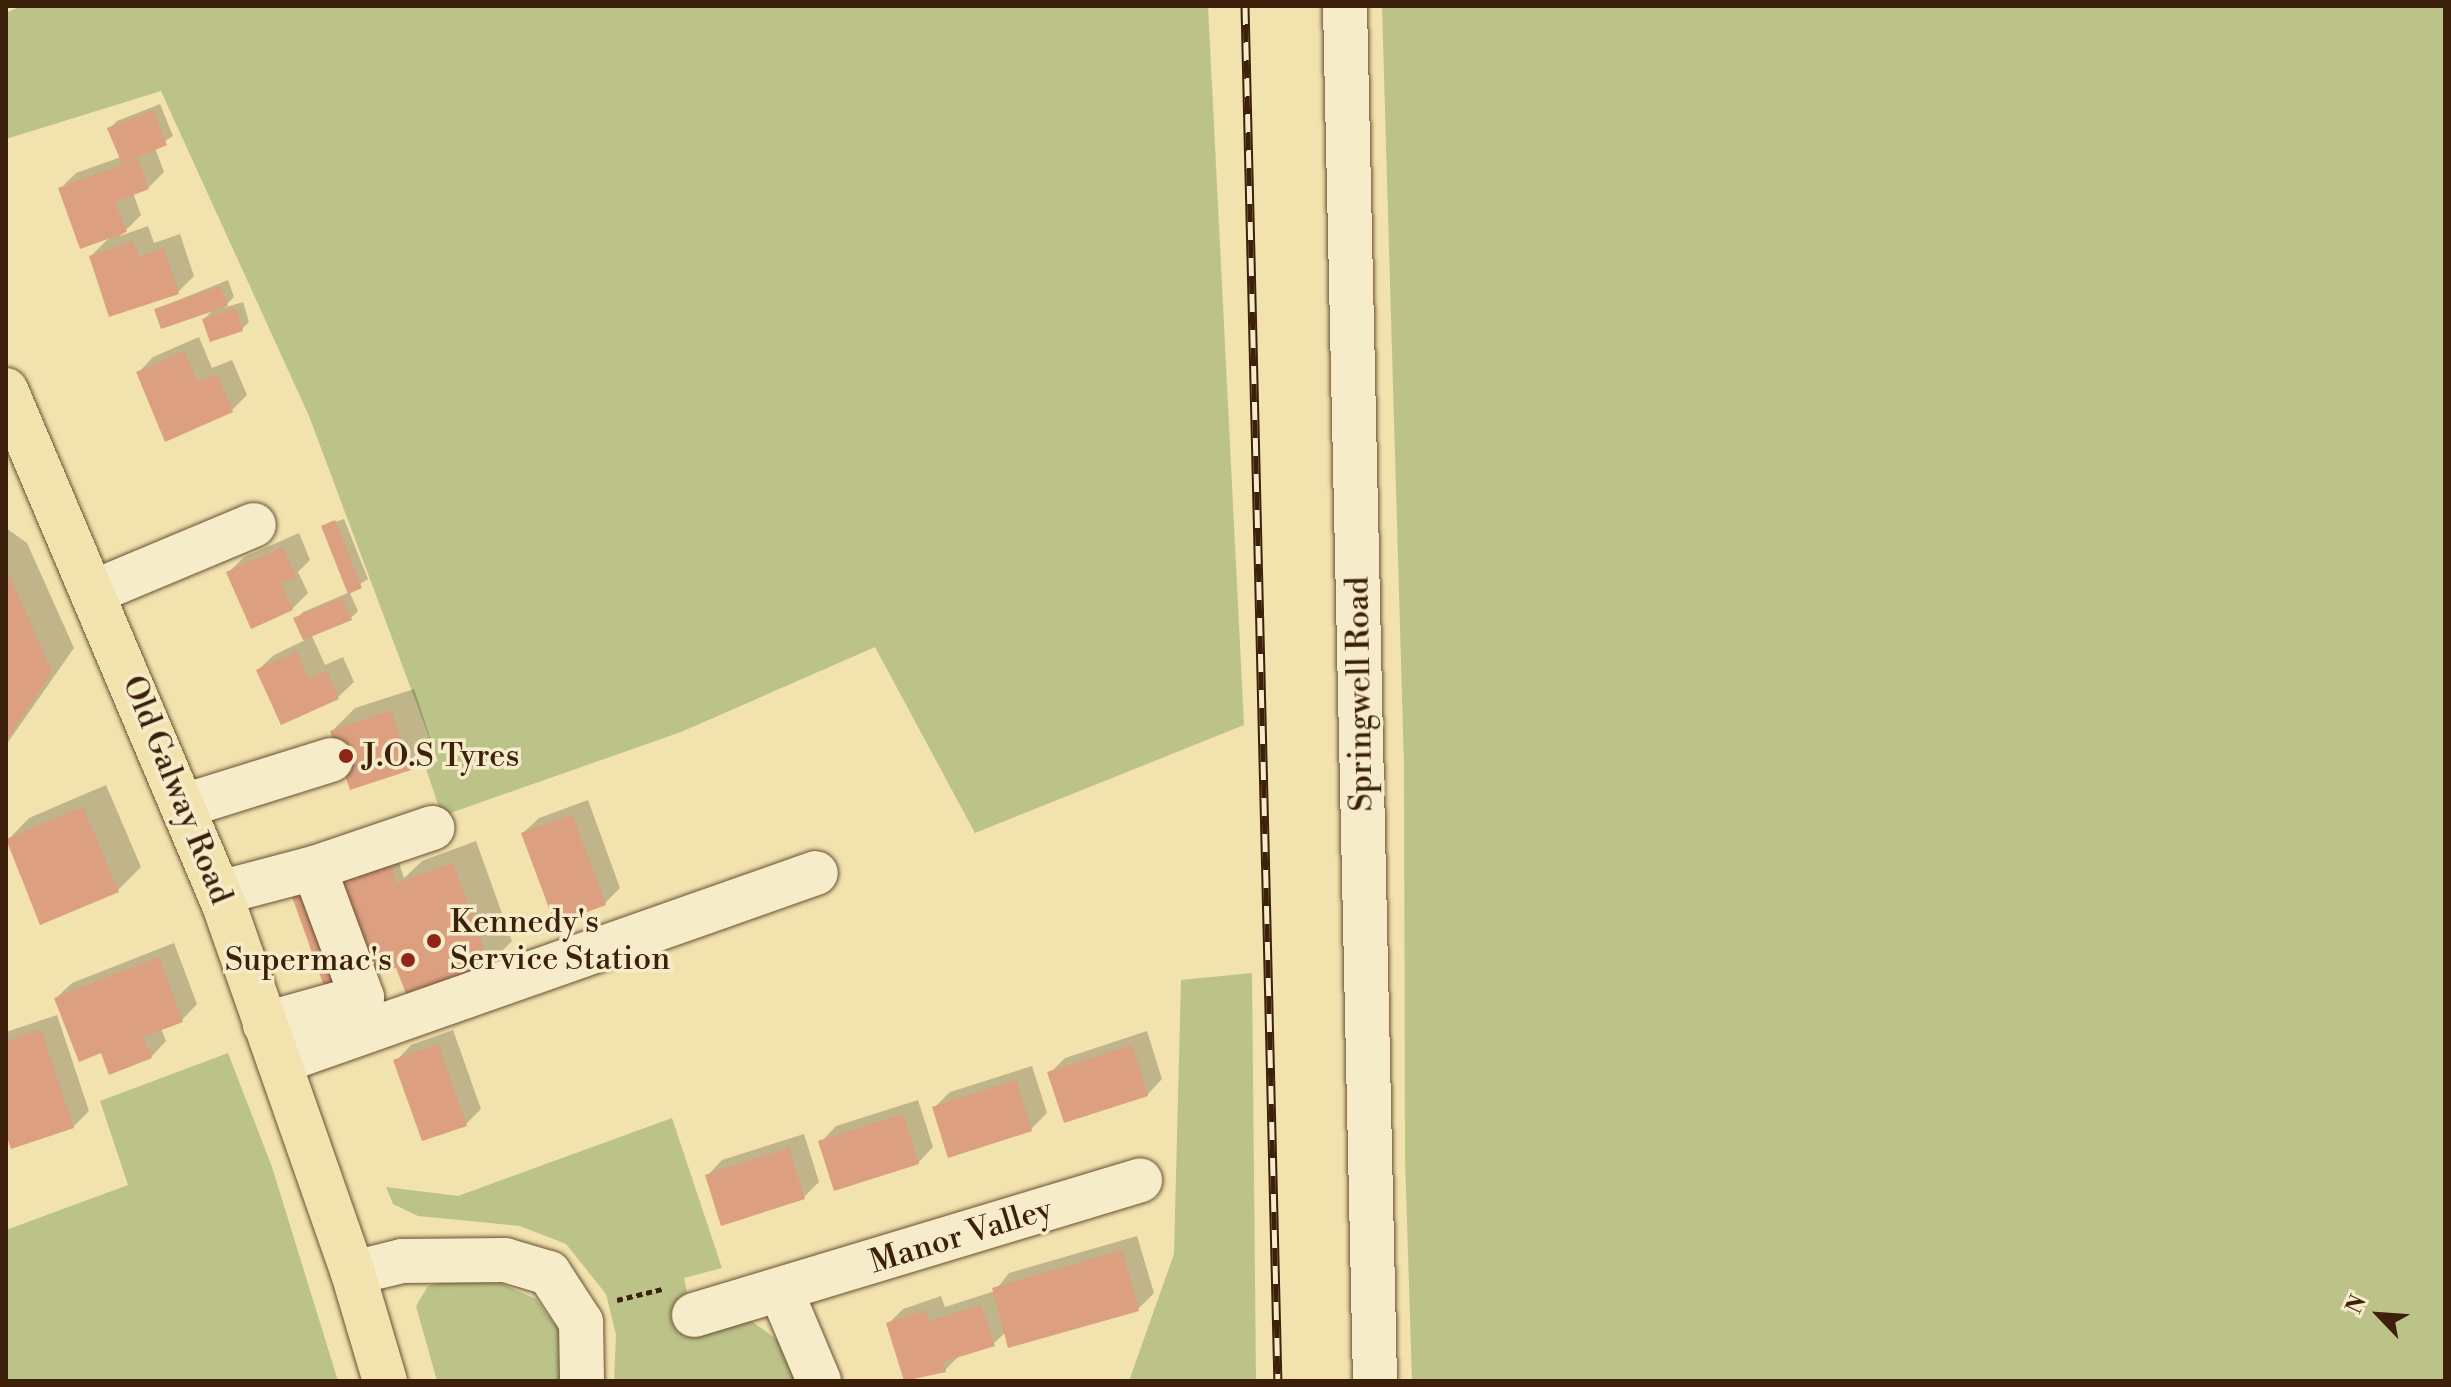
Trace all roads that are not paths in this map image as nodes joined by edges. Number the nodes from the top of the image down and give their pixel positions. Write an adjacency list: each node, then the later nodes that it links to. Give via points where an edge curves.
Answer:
1 (1345, 6): 19 (street, Springwell Road)
2 (6, 390): 4 (main road, Old Galway Road)
3 (254, 525): 4 (street)
4 (96, 591): 6 (main road, Old Galway Road)
5 (331, 760): 6 (street)
6 (184, 806): 10 (main road, Old Galway Road)
7 (432, 828): 8 (street)
8 (314, 868): 10 (street); 11 (street, via 362,997)
9 (816, 873): 11 (street)
10 (219, 893): 11 (main road, Old Galway Road)
11 (272, 1043): 13 (main road, Old Galway Road)
12 (1140, 1180): 14 (street, Manor Valley)
13 (353, 1273): 16 (main road, Old Galway Road); 17 (street, via 402,1261 505,1260 549,1273 581,1322)
14 (781, 1291): 15 (street, Manor Valley); 18 (street)
15 (684, 1301)
16 (385, 1381)
17 (582, 1381)
18 (819, 1381)
19 (1375, 1381)

